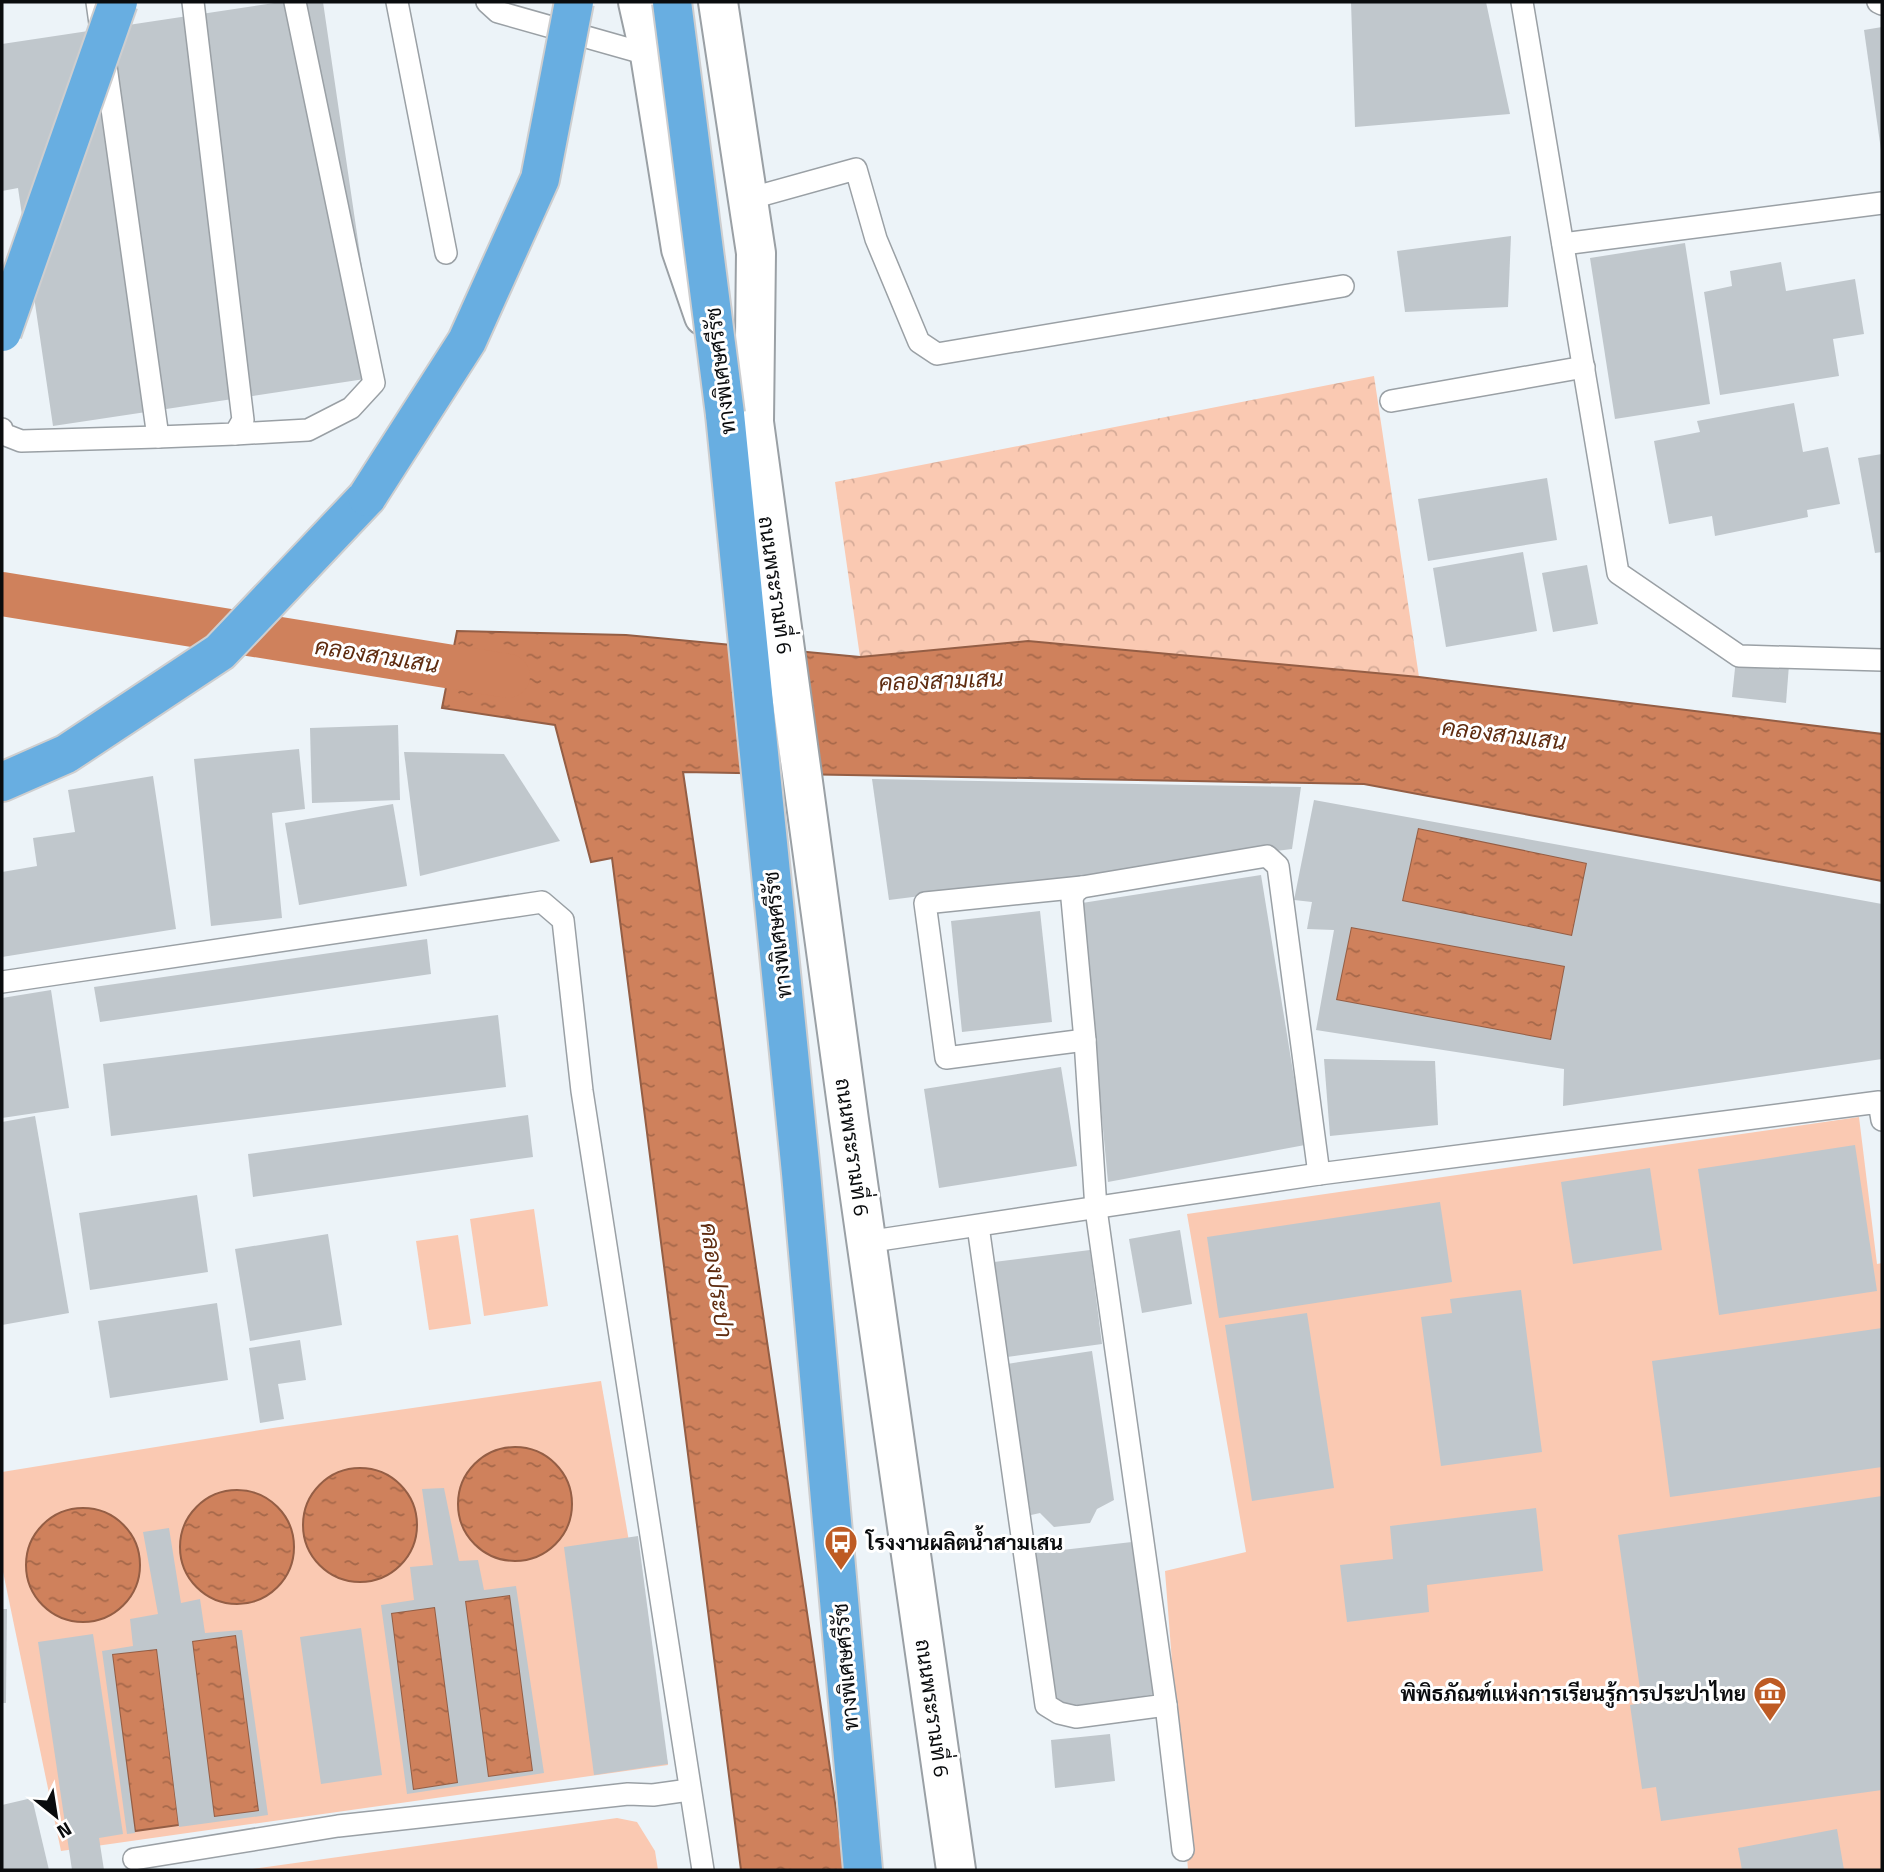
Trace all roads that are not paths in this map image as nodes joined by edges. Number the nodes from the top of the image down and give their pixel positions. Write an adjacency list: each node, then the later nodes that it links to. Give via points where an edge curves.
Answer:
1 (97, 2): 24 (lane)
2 (118, 2): 18 (highway, bridge)
3 (193, 2): 23 (lane, via 243,421)
4 (295, 2): 23 (lane, via 374,383 351,408 308,430)
5 (397, 2): 16 (lane)
6 (487, 2): 12 (lane, via 498,12)
7 (573, 2): 26 (highway, bridge, via 540,178 467,341 367,497 220,652 66,754)
8 (639, 2): 12 (main road, ถนนพระรามที่ 6)
9 (672, 2): 40 (highway, ทางพิเศษศรีรัช, bridge, via 725,414 801,1173)
10 (718, 2): 13 (main road, ถนนพระรามที่ 6)
11 (1522, 2): 15 (lane)
12 (650, 55): 21 (main road, ถนนพระรามที่ 6, via 681,249 711,338)
13 (748, 199): 17 (lane, via 856,169 876,239 919,342 937,354); 21 (main road, ถนนพระรามที่ 6, via 756,253)
14 (1882, 203): 15 (lane)
15 (1563, 244): 19 (lane)
16 (446, 253)
17 (1343, 286)
18 (2, 332)
19 (1584, 367): 20 (lane); 25 (lane, via 1618,573 1739,656)
20 (1391, 401)
21 (754, 422): 34 (main road, ถนนพระรามที่ 6)
22 (2, 432): 24 (lane, via 21,441)
23 (235, 434): 24 (lane)
24 (158, 437)
25 (1882, 660)
26 (2, 782)
27 (1082, 887): 29 (lane, via 1072,899); 29 (lane, via 925,903 946,1058); 31 (lane, via 1268,856 1278,866)
28 (2, 982): 36 (lane, via 542,902 563,920 582,1091)
29 (1085, 1040): 32 (lane)
30 (1882, 1120): 31 (lane, via 1880,1102)
31 (1319, 1174): 32 (lane)
32 (1096, 1209): 33 (lane); 35 (lane)
33 (978, 1226): 34 (lane); 35 (lane, via 1046,1705 1076,1717)
34 (866, 1242): 41 (main road, ถนนพระรามที่ 6)
35 (1166, 1705): 37 (lane)
36 (689, 1790): 38 (lane, via 338,1826); 39 (lane)
37 (1183, 1850)
38 (134, 1859)
39 (703, 1870)
40 (863, 1870)
41 (956, 1870)

